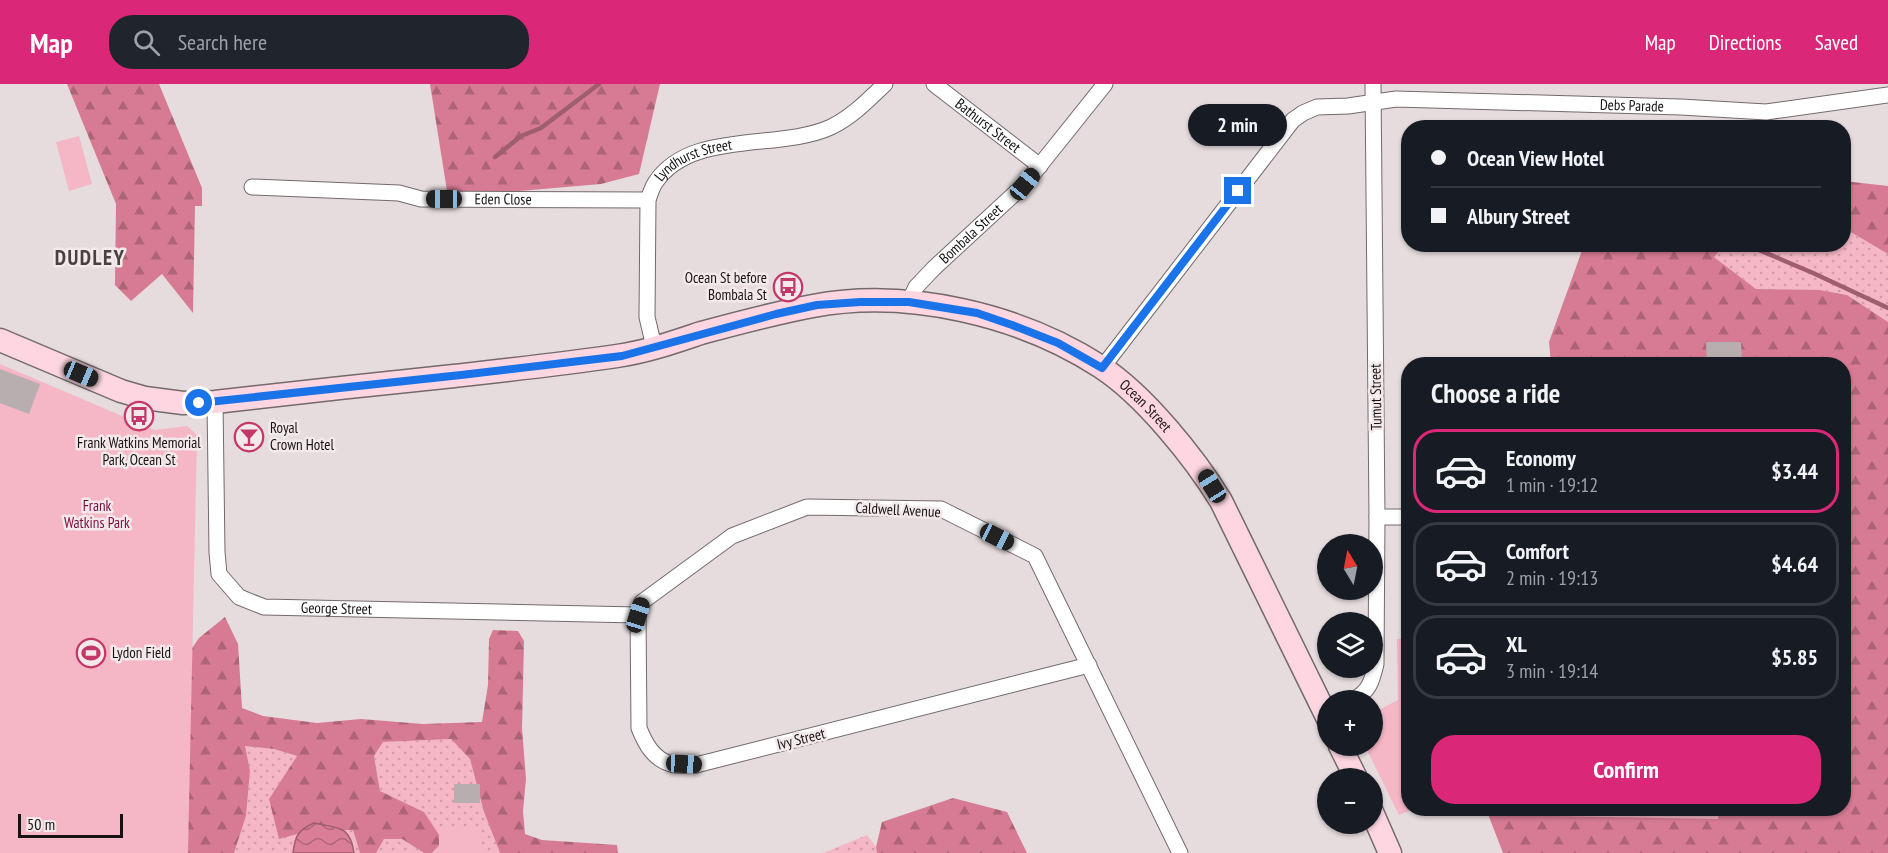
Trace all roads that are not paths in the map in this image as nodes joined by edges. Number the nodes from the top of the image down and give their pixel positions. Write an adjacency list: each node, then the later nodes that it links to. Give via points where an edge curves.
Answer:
1 (885, 84): 9 (street, Lyndhurst Street, via 850,116 831,127 810,134 704,150 682,158 655,183)
2 (934, 84): 7 (street, Bathurst Street)
3 (1105, 84): 7 (street, Bombala Street)
4 (1373, 84): 6 (street, Tumut Street)
5 (1888, 95): 6 (street, Debs Parade, via 1766,112)
6 (1373, 101): 13 (street, Debs Parade, via 1317,107 1293,120); 15 (street, Tumut Street)
7 (1040, 166): 10 (street, Bombala Street, via 934,268 916,287)
8 (252, 187): 9 (street, Eden Close, via 399,192 421,199)
9 (648, 200): 12 (street, Lyndhurst Street, via 647,317)
10 (909, 302): 12 (street, Ocean Street, via 817,305); 13 (street, Ocean Street, via 977,313 1058,343)
11 (0, 340): 14 (street, Ocean Street, via 145,398)
12 (654, 347): 14 (street, Ocean Street, via 588,361)
13 (1102, 368): 20 (street, Ocean Street, via 1147,408 1203,472)
14 (215, 402): 17 (street, George Street, via 219,574 239,597 264,607)
15 (1377, 517): 16 (street); 19 (street, Tumut Street, via 1376,664)
16 (1401, 517)
17 (638, 615): 18 (street, Caldwell Avenue, via 642,602 732,536 807,507 941,509 1035,556); 18 (street, Ivy Street, via 639,728 645,744 671,764 696,765)
18 (1089, 665): 22 (street, Caldwell Avenue)
19 (1365, 690)
20 (1317, 696)
21 (1382, 834): 23 (street)
22 (1180, 853)
23 (1390, 853)

